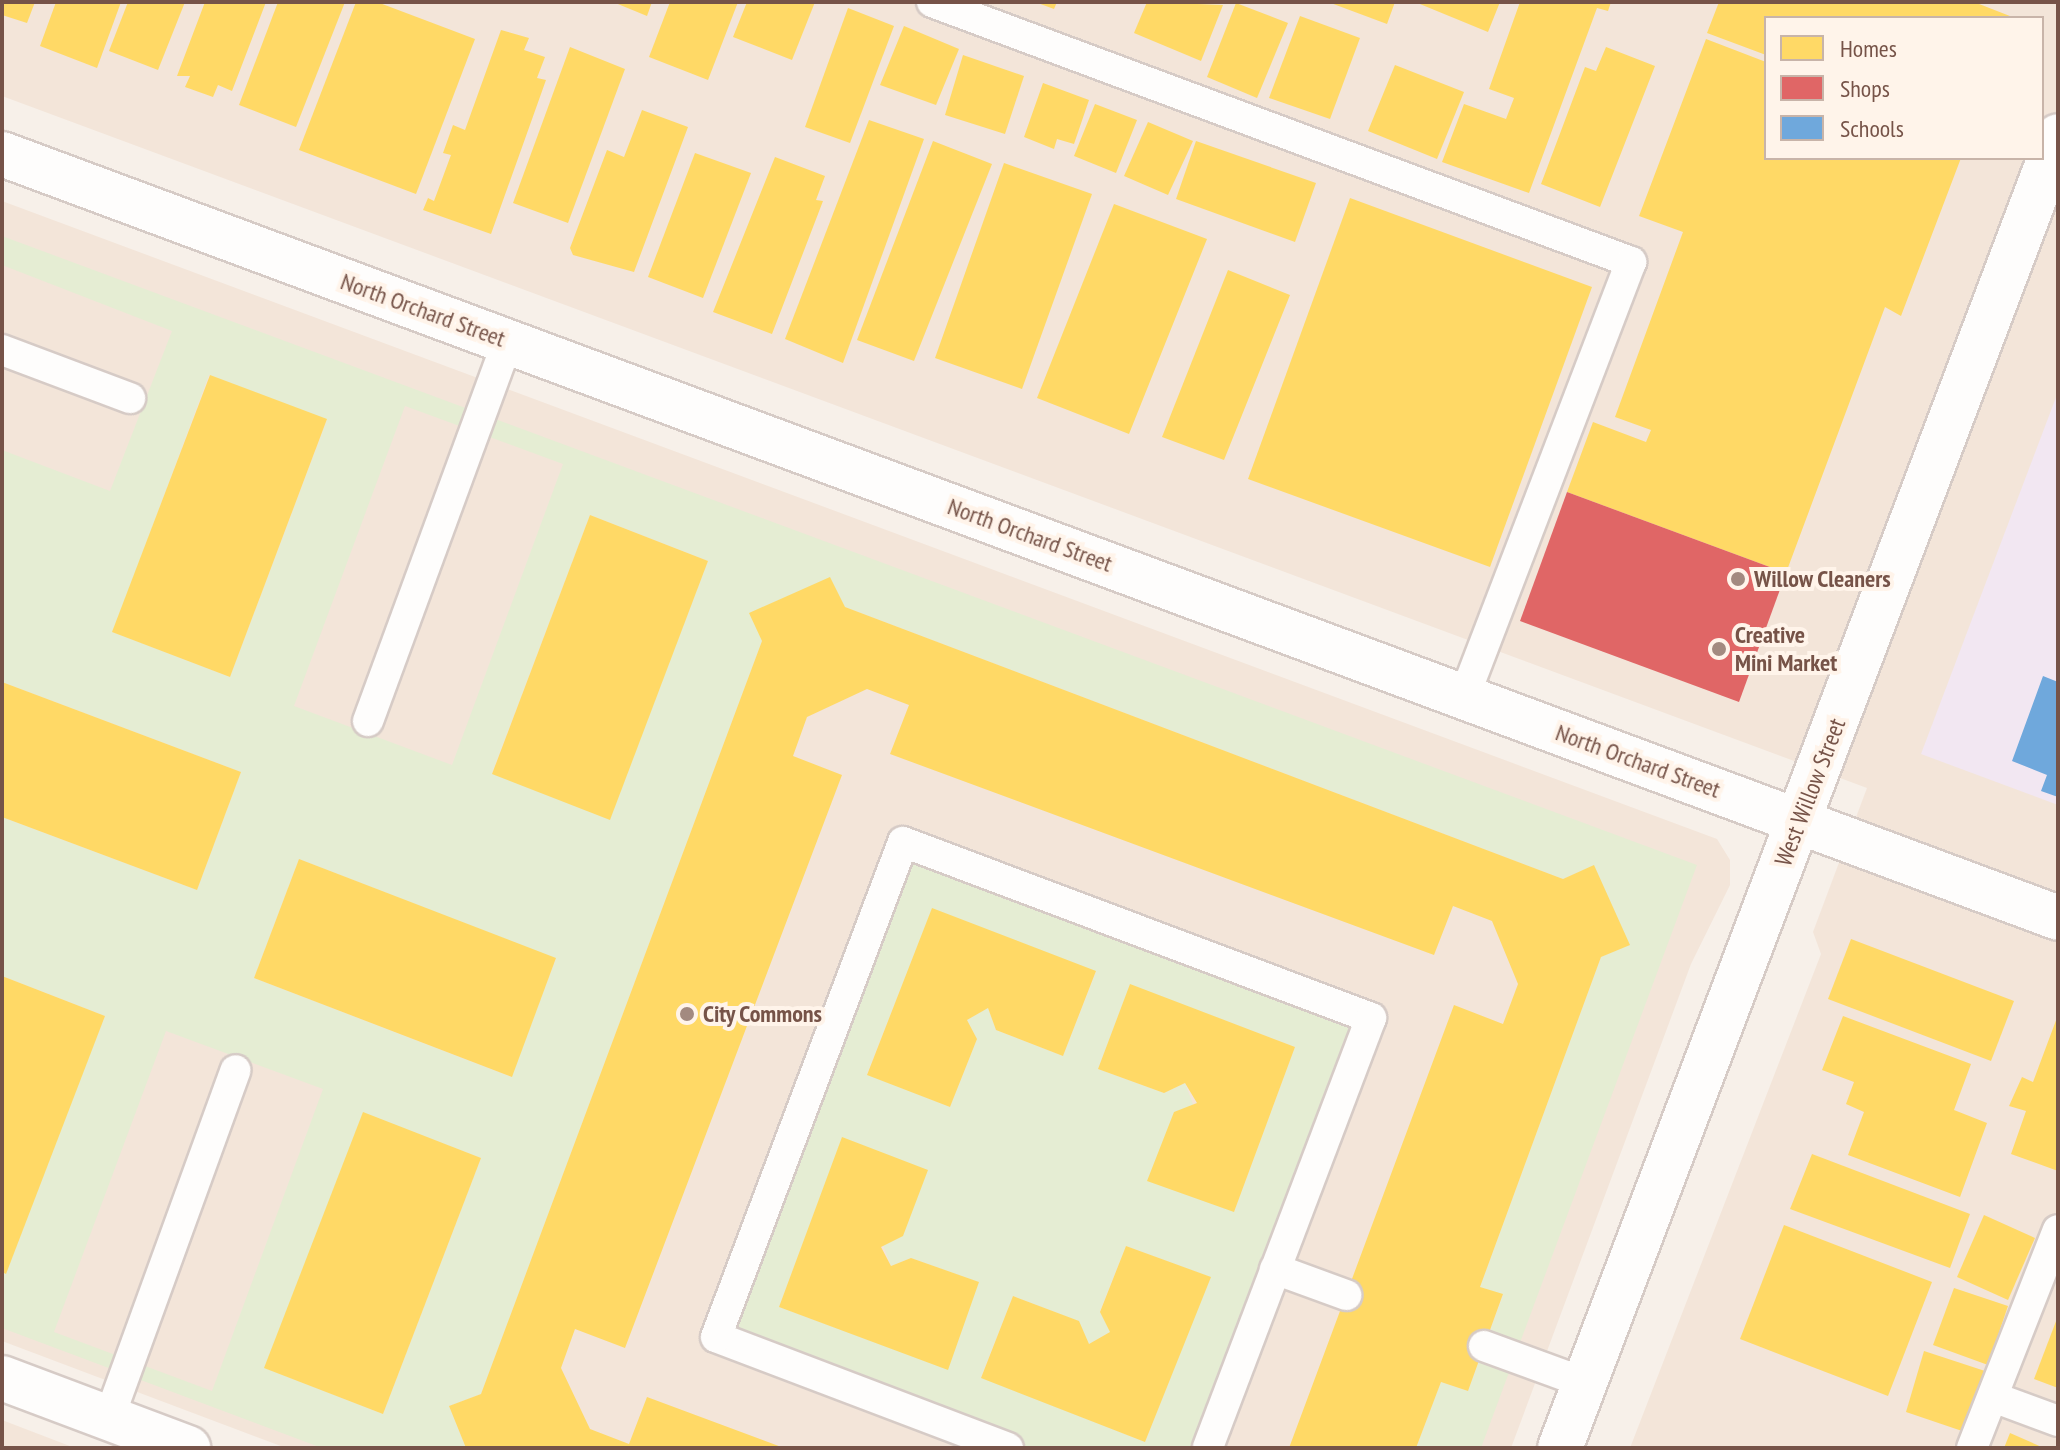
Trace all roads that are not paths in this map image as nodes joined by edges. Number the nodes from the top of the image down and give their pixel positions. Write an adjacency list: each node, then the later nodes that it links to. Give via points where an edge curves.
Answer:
1 (932, 2): 7 (lane, via 1631,262)
2 (2058, 136): 9 (street, West Willow Street)
3 (2, 154): 4 (street, North Orchard Street)
4 (508, 341): 7 (street, North Orchard Street); 8 (lane)
5 (2, 350): 6 (lane)
6 (130, 398)
7 (1464, 697): 9 (street, North Orchard Street)
8 (368, 721)
9 (1798, 821): 10 (street, North Orchard Street); 17 (street, West Willow Street)
10 (2058, 918)
11 (236, 1070): 19 (lane)
12 (2058, 1230): 18 (lane)
13 (1275, 1269): 14 (lane); 22 (lane, via 1371,1018 903,842 716,1337); 23 (lane)
14 (1346, 1295)
15 (1484, 1346): 17 (lane)
16 (2, 1378): 19 (street)
17 (1585, 1383): 24 (street, West Willow Street)
18 (1993, 1397): 20 (lane); 25 (lane)
19 (109, 1418): 21 (street)
20 (2058, 1421)
21 (188, 1448)
22 (1008, 1448)
23 (1208, 1448)
24 (1560, 1448)
25 (1972, 1448)

